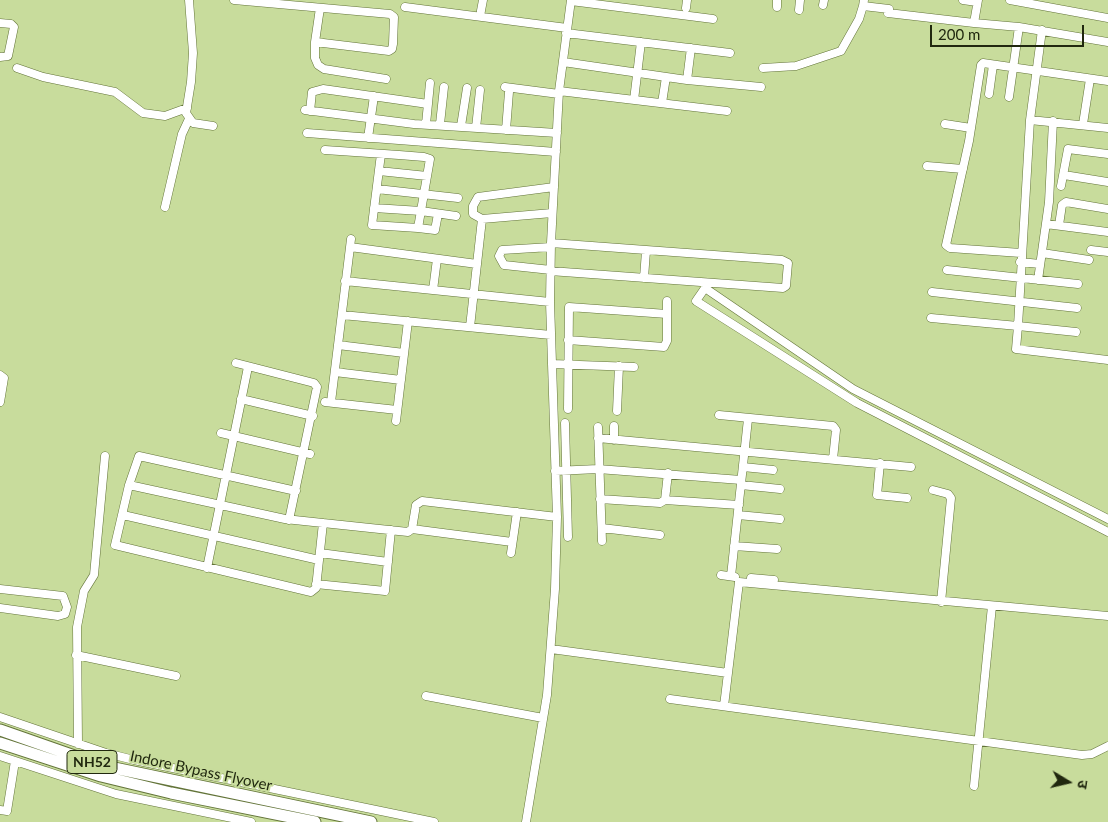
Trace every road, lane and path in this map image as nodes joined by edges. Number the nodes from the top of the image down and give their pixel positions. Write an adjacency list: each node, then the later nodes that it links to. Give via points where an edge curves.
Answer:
1 (189, 0): 53 (street, via 193,53)
2 (234, 0): 12 (street)
3 (482, 0): 15 (street)
4 (571, 0): 17 (street); 22 (street)
5 (800, 0): 13 (street)
6 (890, 0): 14 (street)
7 (963, 0): 9 (street)
8 (1010, 0): 16 (street)
9 (978, 1): 19 (street)
10 (864, 3): 14 (street); 32 (street, via 841,51 796,66)
11 (405, 7): 15 (street)
12 (320, 8): 23 (street); 23 (street, via 393,15 393,44 389,50)
13 (799, 10)
14 (889, 10): 19 (street, via 888,13)
15 (480, 16): 22 (street)
16 (1108, 18)
17 (713, 20)
18 (0, 22): 28 (street, via 14,27 8,56)
19 (974, 23): 20 (street)
20 (1019, 27): 21 (street); 33 (street)
21 (1042, 30): 25 (street); 34 (street)
22 (567, 31): 24 (street); 29 (street)
23 (316, 42): 37 (street, via 315,58 324,69)
24 (641, 42): 26 (street); 35 (street)
25 (1108, 42)
26 (691, 48): 27 (street); 39 (street)
27 (730, 53)
28 (0, 57)
29 (563, 62): 35 (street); 46 (street)
30 (993, 65): 33 (street); 47 (street); 66 (street, via 983,63 981,66)
31 (16, 68): 53 (street, via 115,92 143,113 165,116)
32 (763, 68)
33 (1014, 68): 34 (street); 49 (street)
34 (1036, 71): 38 (street); 57 (street)
35 (637, 73): 36 (street); 50 (street)
36 (666, 77): 39 (street); 51 (street)
37 (386, 79)
38 (1090, 79): 40 (street); 62 (street)
39 (687, 80): 43 (street)
40 (1108, 81)
41 (430, 83): 52 (street)
42 (444, 87): 60 (street)
43 (761, 87)
44 (467, 88): 64 (street)
45 (480, 90): 65 (street)
46 (559, 93): 50 (street); 68 (street, via 507,90); 70 (street)
47 (989, 94)
48 (374, 96): 52 (street); 55 (street); 55 (street, via 323,89 314,90 310,96 308,110)
49 (1009, 98)
50 (634, 100): 51 (street)
51 (662, 103): 54 (street)
52 (428, 104): 59 (street)
53 (187, 108): 56 (street)
54 (727, 111)
55 (370, 118): 59 (street); 71 (street)
56 (189, 119): 63 (street); 89 (street, via 182,134)
57 (1030, 120): 58 (street); 105 (street)
58 (1053, 121): 62 (street); 97 (street)
59 (426, 124): 60 (street)
60 (440, 124): 64 (street)
61 (945, 124): 66 (street)
62 (1083, 124): 67 (street)
63 (213, 126)
64 (461, 126): 65 (street)
65 (476, 128): 68 (street)
66 (971, 128): 79 (street)
67 (1108, 128)
68 (506, 130): 70 (street)
69 (307, 133): 71 (street)
70 (557, 133): 74 (street)
71 (368, 138): 72 (street)
72 (431, 143): 74 (street); 77 (street)
73 (324, 150): 75 (street)
74 (556, 152): 85 (street)
75 (381, 154): 77 (street); 80 (street)
76 (1108, 154): 82 (street, via 1068,149)
77 (430, 159): 81 (street)
78 (928, 166): 79 (street)
79 (963, 169): 105 (street, via 947,247)
80 (379, 171): 81 (street); 86 (street)
81 (427, 176): 87 (street)
82 (1064, 176): 83 (street); 84 (street)
83 (1108, 182)
84 (1061, 186)
85 (554, 187): 93 (street); 96 (street, via 478,197 474,201 473,214)
86 (376, 189): 87 (street); 90 (street)
87 (424, 194): 88 (street); 92 (street)
88 (458, 198)
89 (165, 207)
90 (374, 208): 92 (street); 99 (street, via 372,225)
91 (1108, 208): 98 (street, via 1066,202 1062,205)
92 (421, 211): 94 (street); 99 (street)
93 (552, 213): 96 (street); 101 (street)
94 (438, 214): 95 (street); 99 (street, via 434,230)
95 (456, 216)
96 (482, 219): 110 (street)
97 (1046, 224): 98 (street); 106 (street)
98 (1059, 226): 100 (street)
99 (418, 228)
100 (1108, 232)
101 (551, 245): 103 (street); 113 (street); 113 (street, via 502,250 499,256 504,265)
102 (1091, 250): 104 (street)
103 (646, 251): 115 (street); 115 (street, via 788,262 786,286 783,288)
104 (1108, 252)
105 (1021, 253): 109 (street)
106 (1042, 253): 108 (street); 111 (street)
107 (438, 259): 110 (street); 117 (street, via 350,243); 119 (street)
108 (1089, 260)
109 (1020, 262): 111 (street); 114 (street)
110 (477, 264): 121 (street)
111 (1040, 264): 116 (street)
112 (947, 270): 114 (street)
113 (551, 271): 115 (street); 123 (street)
114 (1019, 277): 116 (street); 124 (street)
115 (644, 278)
116 (1038, 280): 118 (street)
117 (345, 281): 119 (street); 126 (street)
118 (1078, 284)
119 (433, 290): 121 (street)
120 (932, 292): 124 (street)
121 (475, 294): 123 (street); 131 (street)
122 (667, 301): 127 (street)
123 (550, 302): 133 (street)
124 (1019, 302): 125 (street); 130 (street)
125 (1077, 308)
126 (342, 314): 129 (street); 135 (street)
127 (666, 314): 134 (street, via 569,307); 134 (street, via 667,341 664,348)
128 (930, 318): 130 (street)
129 (408, 321): 131 (street); 136 (street)
130 (1018, 326): 132 (street); 137 (street, via 1018,350)
131 (470, 327): 133 (street)
132 (1076, 332)
133 (551, 335): 140 (street)
134 (568, 340): 139 (street)
135 (338, 345): 136 (street); 144 (street)
136 (404, 353): 146 (street)
137 (1108, 360)
138 (236, 363): 142 (street)
139 (568, 363): 140 (street); 141 (street); 149 (street)
140 (552, 364): 173 (street)
141 (620, 366): 143 (street); 151 (street)
142 (248, 367): 147 (street); 153 (street, via 314,383 318,390)
143 (634, 367)
144 (335, 372): 146 (street); 150 (street, via 328,402)
145 (0, 375): 148 (street, via 4,378)
146 (401, 380): 150 (street)
147 (242, 399): 153 (street); 160 (street)
148 (0, 402)
149 (568, 409)
150 (397, 410): 155 (street)
151 (617, 411)
152 (719, 415): 154 (street)
153 (312, 416): 164 (street)
154 (748, 419): 163 (street); 166 (street, via 833,426 836,430)
155 (396, 421)
156 (565, 423): 171 (street)
157 (614, 426): 162 (street)
158 (598, 428): 161 (street)
159 (221, 433): 160 (street)
160 (234, 436): 164 (street); 175 (street)
161 (598, 438): 162 (street); 170 (street)
162 (614, 440): 163 (street)
163 (745, 450): 166 (street); 168 (street)
164 (307, 453): 180 (street)
165 (105, 456): 219 (street, via 95,570 83,596)
166 (833, 458): 167 (street)
167 (880, 463): 169 (street); 181 (street, via 877,495)
168 (743, 467): 172 (street); 176 (street)
169 (911, 467)
170 (598, 468): 171 (street); 174 (street); 182 (street)
171 (567, 470): 173 (street); 200 (street)
172 (773, 470)
173 (555, 471): 189 (street)
174 (668, 473): 176 (street); 183 (street)
175 (227, 476): 177 (street, via 142,456 138,458); 180 (street); 184 (street)
176 (741, 482): 178 (street); 185 (street)
177 (129, 485): 184 (street); 187 (street)
178 (780, 489)
179 (933, 490): 214 (street, via 951,498)
180 (296, 491): 192 (street)
181 (907, 498)
182 (600, 499): 183 (street, via 660,503); 194 (street)
183 (666, 500): 185 (street)
184 (221, 505): 192 (street); 199 (street)
185 (738, 505): 188 (street)
186 (517, 512): 189 (street); 195 (street, via 422,501 415,510); 202 (street)
187 (123, 515): 199 (street); 208 (street, via 115,545)
188 (738, 515): 190 (street); 203 (street)
189 (557, 517): 218 (street)
190 (780, 519)
191 (1108, 519): 197 (street, via 853,389 705,288 696,301 857,403)
192 (290, 520): 193 (street)
193 (323, 523): 196 (street); 206 (street)
194 (602, 528): 198 (street); 201 (street)
195 (412, 529): 196 (street, via 408,532); 202 (street)
196 (392, 530): 207 (street)
197 (1108, 532)
198 (660, 535)
199 (214, 536): 206 (street); 208 (street)
200 (568, 537)
201 (602, 541)
202 (512, 542): 205 (street)
203 (734, 546): 204 (street); 210 (street)
204 (777, 549)
205 (511, 553)
206 (319, 557): 207 (street); 212 (street)
207 (388, 562): 212 (street, via 386,588 382,592)
208 (207, 568): 212 (street, via 312,592)
209 (721, 575): 210 (street)
210 (732, 576): 211 (street)
211 (774, 580)
212 (316, 584)
213 (0, 589): 216 (street, via 63,596 68,607 65,614 58,616)
214 (941, 602): 215 (street); 220 (street, via 738,582)
215 (992, 606): 217 (street); 228 (street)
216 (0, 608)
217 (1108, 616)
218 (552, 649): 220 (street); 226 (street)
219 (76, 655): 221 (street); 230 (street)
220 (728, 673): 224 (street)
221 (176, 676)
222 (426, 696): 226 (street)
223 (670, 700): 224 (street)
224 (724, 706): 228 (street)
225 (0, 718): 230 (street)
226 (543, 718): 241 (street)
227 (0, 730): 235 (highway, Indore Bypass Flyover / NH52)
228 (979, 741): 231 (street, via 1082,755); 234 (street)
229 (0, 743): 235 (highway, Indore Bypass Flyover / NH52, via 101,776)
230 (78, 744): 240 (street, via 134,760)
231 (1108, 746)
232 (0, 756): 233 (street)
233 (15, 761): 236 (street, via 7,811); 237 (street, via 116,794)
234 (974, 786)
235 (185, 790): 238 (highway, Indore Bypass Flyover / NH52); 239 (highway, Indore Bypass Flyover / NH52)
236 (0, 810)
237 (249, 822)
238 (315, 822)
239 (371, 822)
240 (434, 822)
241 (526, 822)

